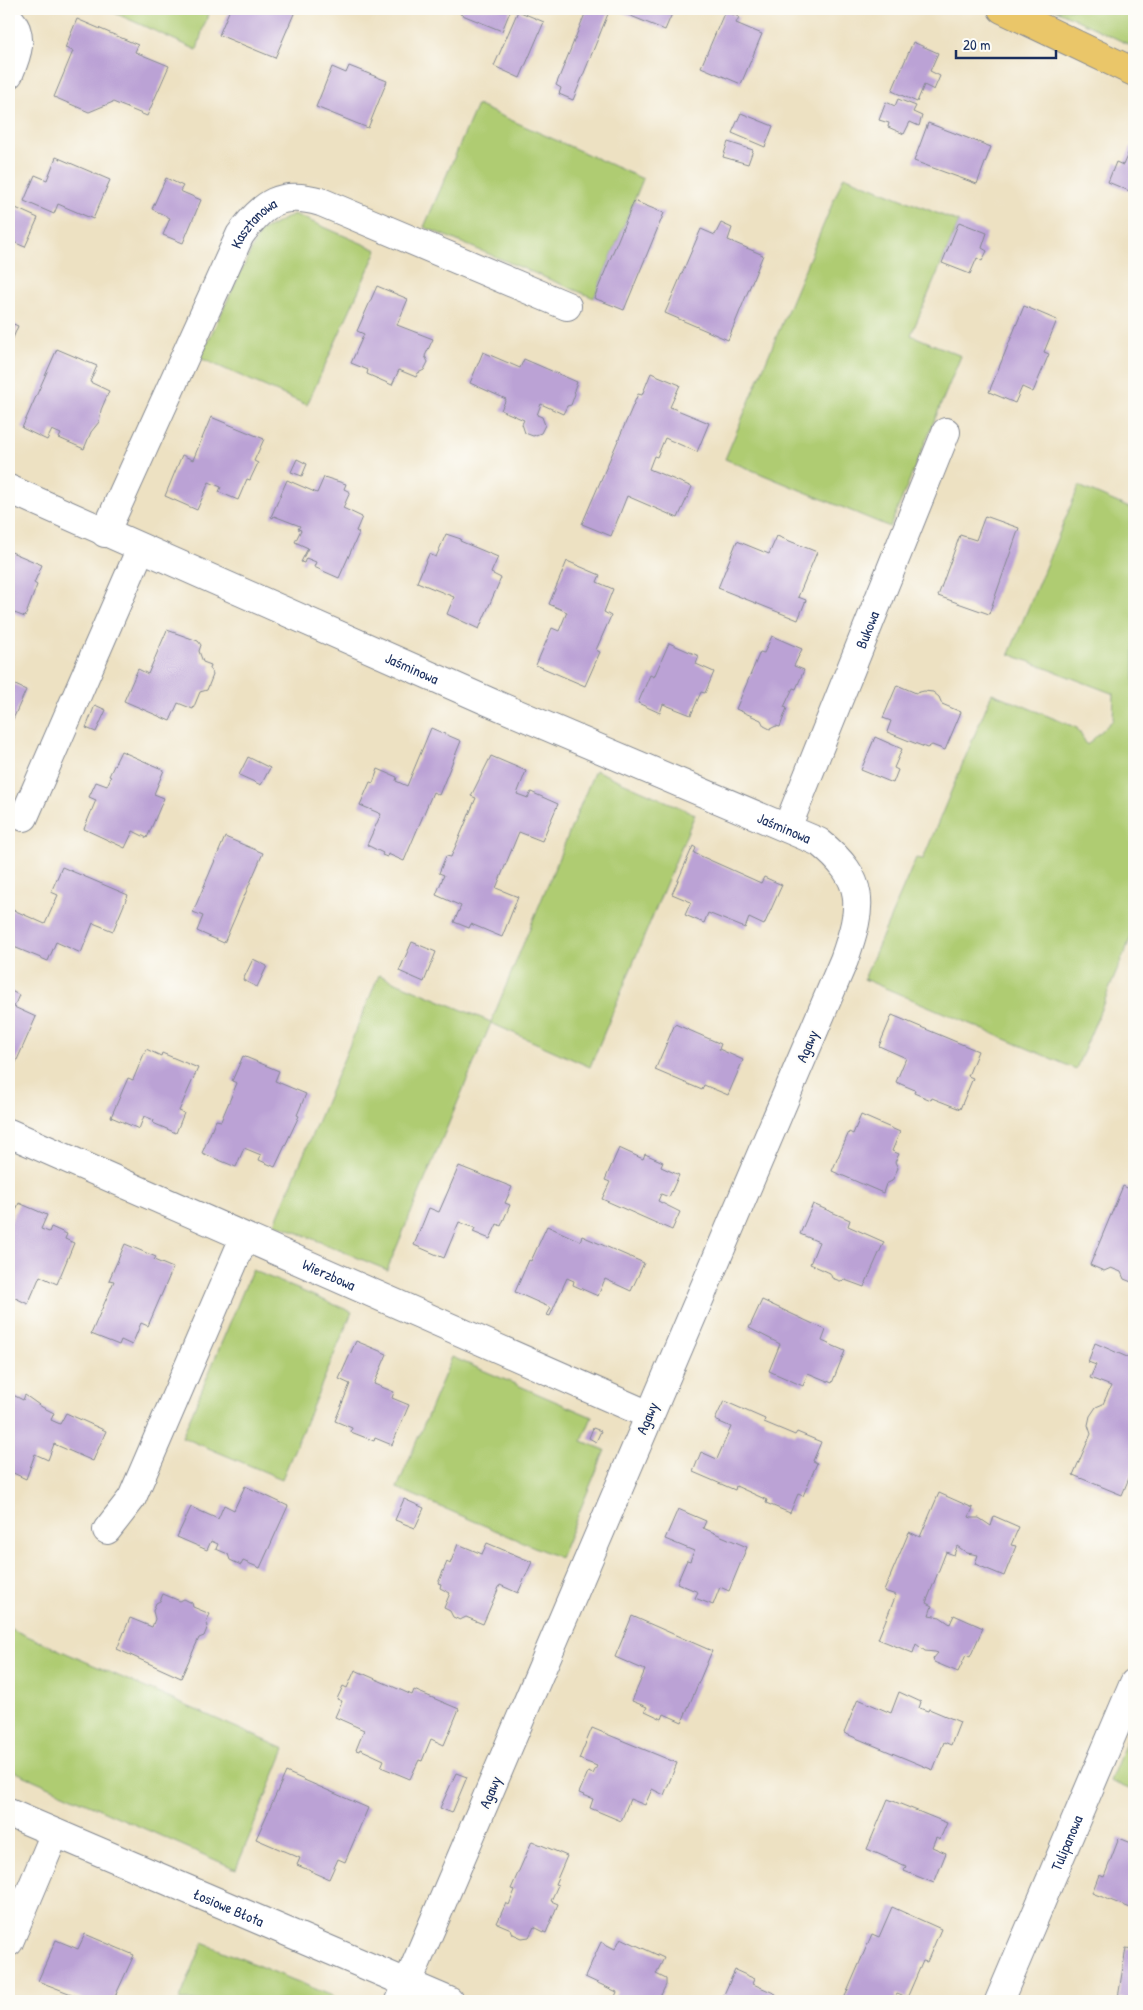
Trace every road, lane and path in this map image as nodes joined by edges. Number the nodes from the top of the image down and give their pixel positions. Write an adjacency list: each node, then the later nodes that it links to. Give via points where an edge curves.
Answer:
1 (1002, 9): 3 (main road)
2 (9, 18): 4 (street, via 14,24 19,50)
3 (1134, 72)
4 (9, 74)
5 (567, 306): 8 (street, Kasztanowa, via 321,202 292,196 273,202 255,214 240,234)
6 (946, 432): 11 (street, Bukowa)
7 (9, 489): 8 (street, Jaśminowa)
8 (106, 533): 9 (street, Jaśminowa)
9 (141, 548): 10 (street); 11 (street, Jaśminowa)
10 (24, 817)
11 (786, 828): 12 (street, Jaśminowa)
12 (819, 842): 15 (street, Agawy, via 846,867 856,887 858,910 853,935)
13 (9, 1133): 14 (street, Wierzbowa)
14 (244, 1238): 15 (street, Wierzbowa); 16 (street, via 132,1498)
15 (649, 1416): 21 (street, Agawy)
16 (107, 1530)
17 (1134, 1683): 23 (street, Tulipanowa)
18 (9, 1813): 19 (street, Łosiowe Błota)
19 (55, 1833): 20 (street); 21 (street, Łosiowe Błota)
20 (9, 1942)
21 (404, 1992): 22 (street, Łosiowe Błota)
22 (449, 2001)
23 (1000, 2001)

